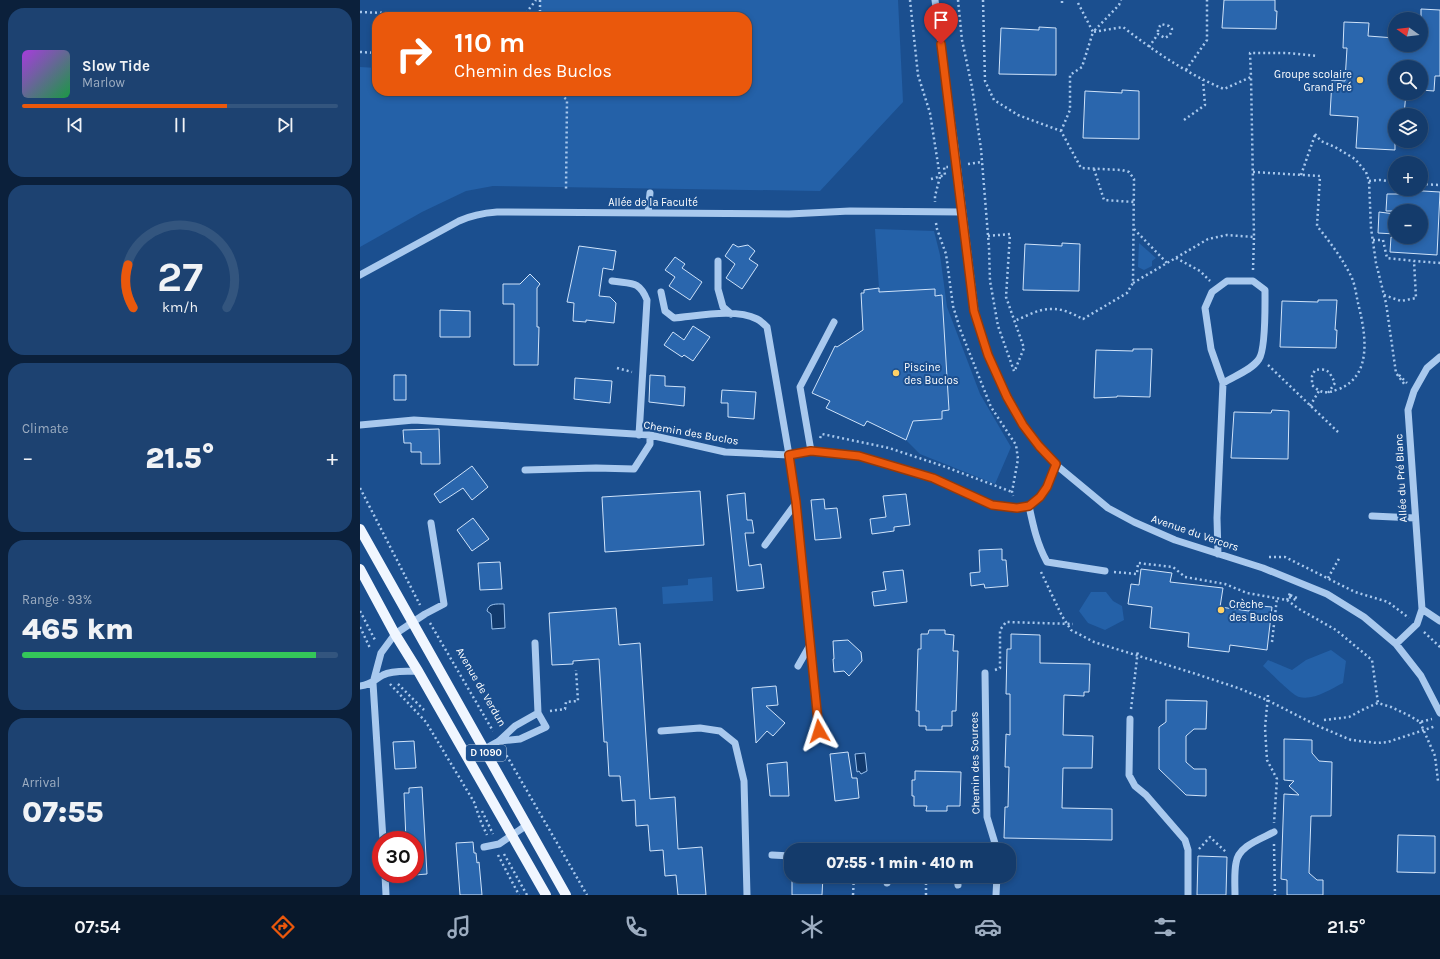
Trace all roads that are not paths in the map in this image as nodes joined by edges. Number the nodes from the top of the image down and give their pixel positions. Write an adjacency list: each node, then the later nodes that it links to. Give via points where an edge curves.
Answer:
1 (935, 0): 3 (street, Avenue du Vercors)
2 (650, 193): 4 (street)
3 (962, 212): 4 (street, Allée de la Faculté); 18 (street, Avenue du Vercors, via 974,311 988,355 1023,425)
4 (648, 213): 6 (street, Allée de la Faculté, via 497,212 470,216)
5 (718, 261): 9 (street, via 718,289 723,308)
6 (360, 275)
7 (612, 281): 14 (street, via 636,284 643,289 647,300)
8 (661, 292): 9 (street, via 665,311 674,318)
9 (732, 314): 17 (street, via 758,319 767,327)
10 (834, 322): 16 (street, via 800,387)
11 (1440, 357): 23 (street, Allée du Pré Blanc, via 1427,368 1412,395 1408,410)
12 (1223, 383): 12 (street, via 1211,349 1205,308 1212,292 1227,281 1253,281 1265,290 1260,358); 27 (street, via 1217,510)
13 (360, 425): 14 (street, Chemin des Buclos, via 414,420)
14 (639, 435): 15 (street, Chemin des Buclos)
15 (650, 435): 17 (street, Chemin des Buclos, via 725,452); 19 (street, via 650,444 634,469)
16 (811, 451): 17 (street, Chemin des Buclos); 21 (street, Chemin des Buclos, via 859,456 926,476 992,505 1017,508)
17 (789, 455): 20 (street)
18 (1056, 464): 21 (street, via 1047,487); 27 (street, Avenue du Vercors, via 1108,508 1175,540)
19 (525, 470)
20 (796, 502): 26 (street); 36 (street)
21 (1029, 506): 29 (street, via 1042,553 1047,562)
22 (1372, 516): 23 (street)
23 (1415, 518): 30 (street, Allée du Pré Blanc)
24 (431, 523): 32 (street, via 444,604)
25 (360, 529): 32 (main road, D 1090)
26 (765, 545)
27 (1218, 554): 35 (street, Avenue du Vercors, via 1263,568 1327,594 1364,617)
28 (360, 569): 33 (main road, D 1090)
29 (1105, 571)
30 (1422, 609): 31 (street); 35 (street, Allée du Pré Blanc, via 1417,624)
31 (1440, 621)
32 (412, 622): 33 (street); 48 (main road, D 1090)
33 (395, 634): 38 (main road, D 1090); 40 (street, via 381,653)
34 (535, 643): 42 (street)
35 (1396, 644): 43 (street, Avenue du Vercors, via 1421,676)
36 (810, 645): 37 (street); 46 (street)
37 (798, 666)
38 (418, 671): 40 (street, via 384,675); 49 (main road, D 1090)
39 (985, 673): 54 (street, Chemin des Sources, via 987,818)
40 (373, 683): 41 (street); 51 (street)
41 (360, 686)
42 (538, 713): 47 (street, via 515,726); 47 (street, via 546,727 520,739)
43 (1440, 713)
44 (1130, 719): 65 (street, via 1129,775 1135,786 1185,840 1189,855)
45 (661, 731): 63 (street, via 700,728 720,731 734,743 744,781)
46 (819, 731)
47 (499, 741): 48 (street)
48 (484, 749): 49 (street); 50 (main road, D 1090)
49 (468, 758): 53 (main road, D 1090)
50 (527, 825): 53 (street); 62 (main road, D 1090)
51 (382, 831)
52 (1274, 832): 66 (street, via 1244,848 1239,854 1236,862)
53 (512, 836): 55 (street, via 496,845); 61 (main road, D 1090)
54 (995, 843)
55 (484, 847)
56 (772, 856): 57 (street)
57 (784, 856)
58 (385, 883): 60 (street)
59 (997, 883): 64 (street)
60 (386, 895)
61 (546, 895)
62 (566, 895)
63 (747, 895)
64 (996, 895)
65 (1188, 895)
66 (1235, 895)

